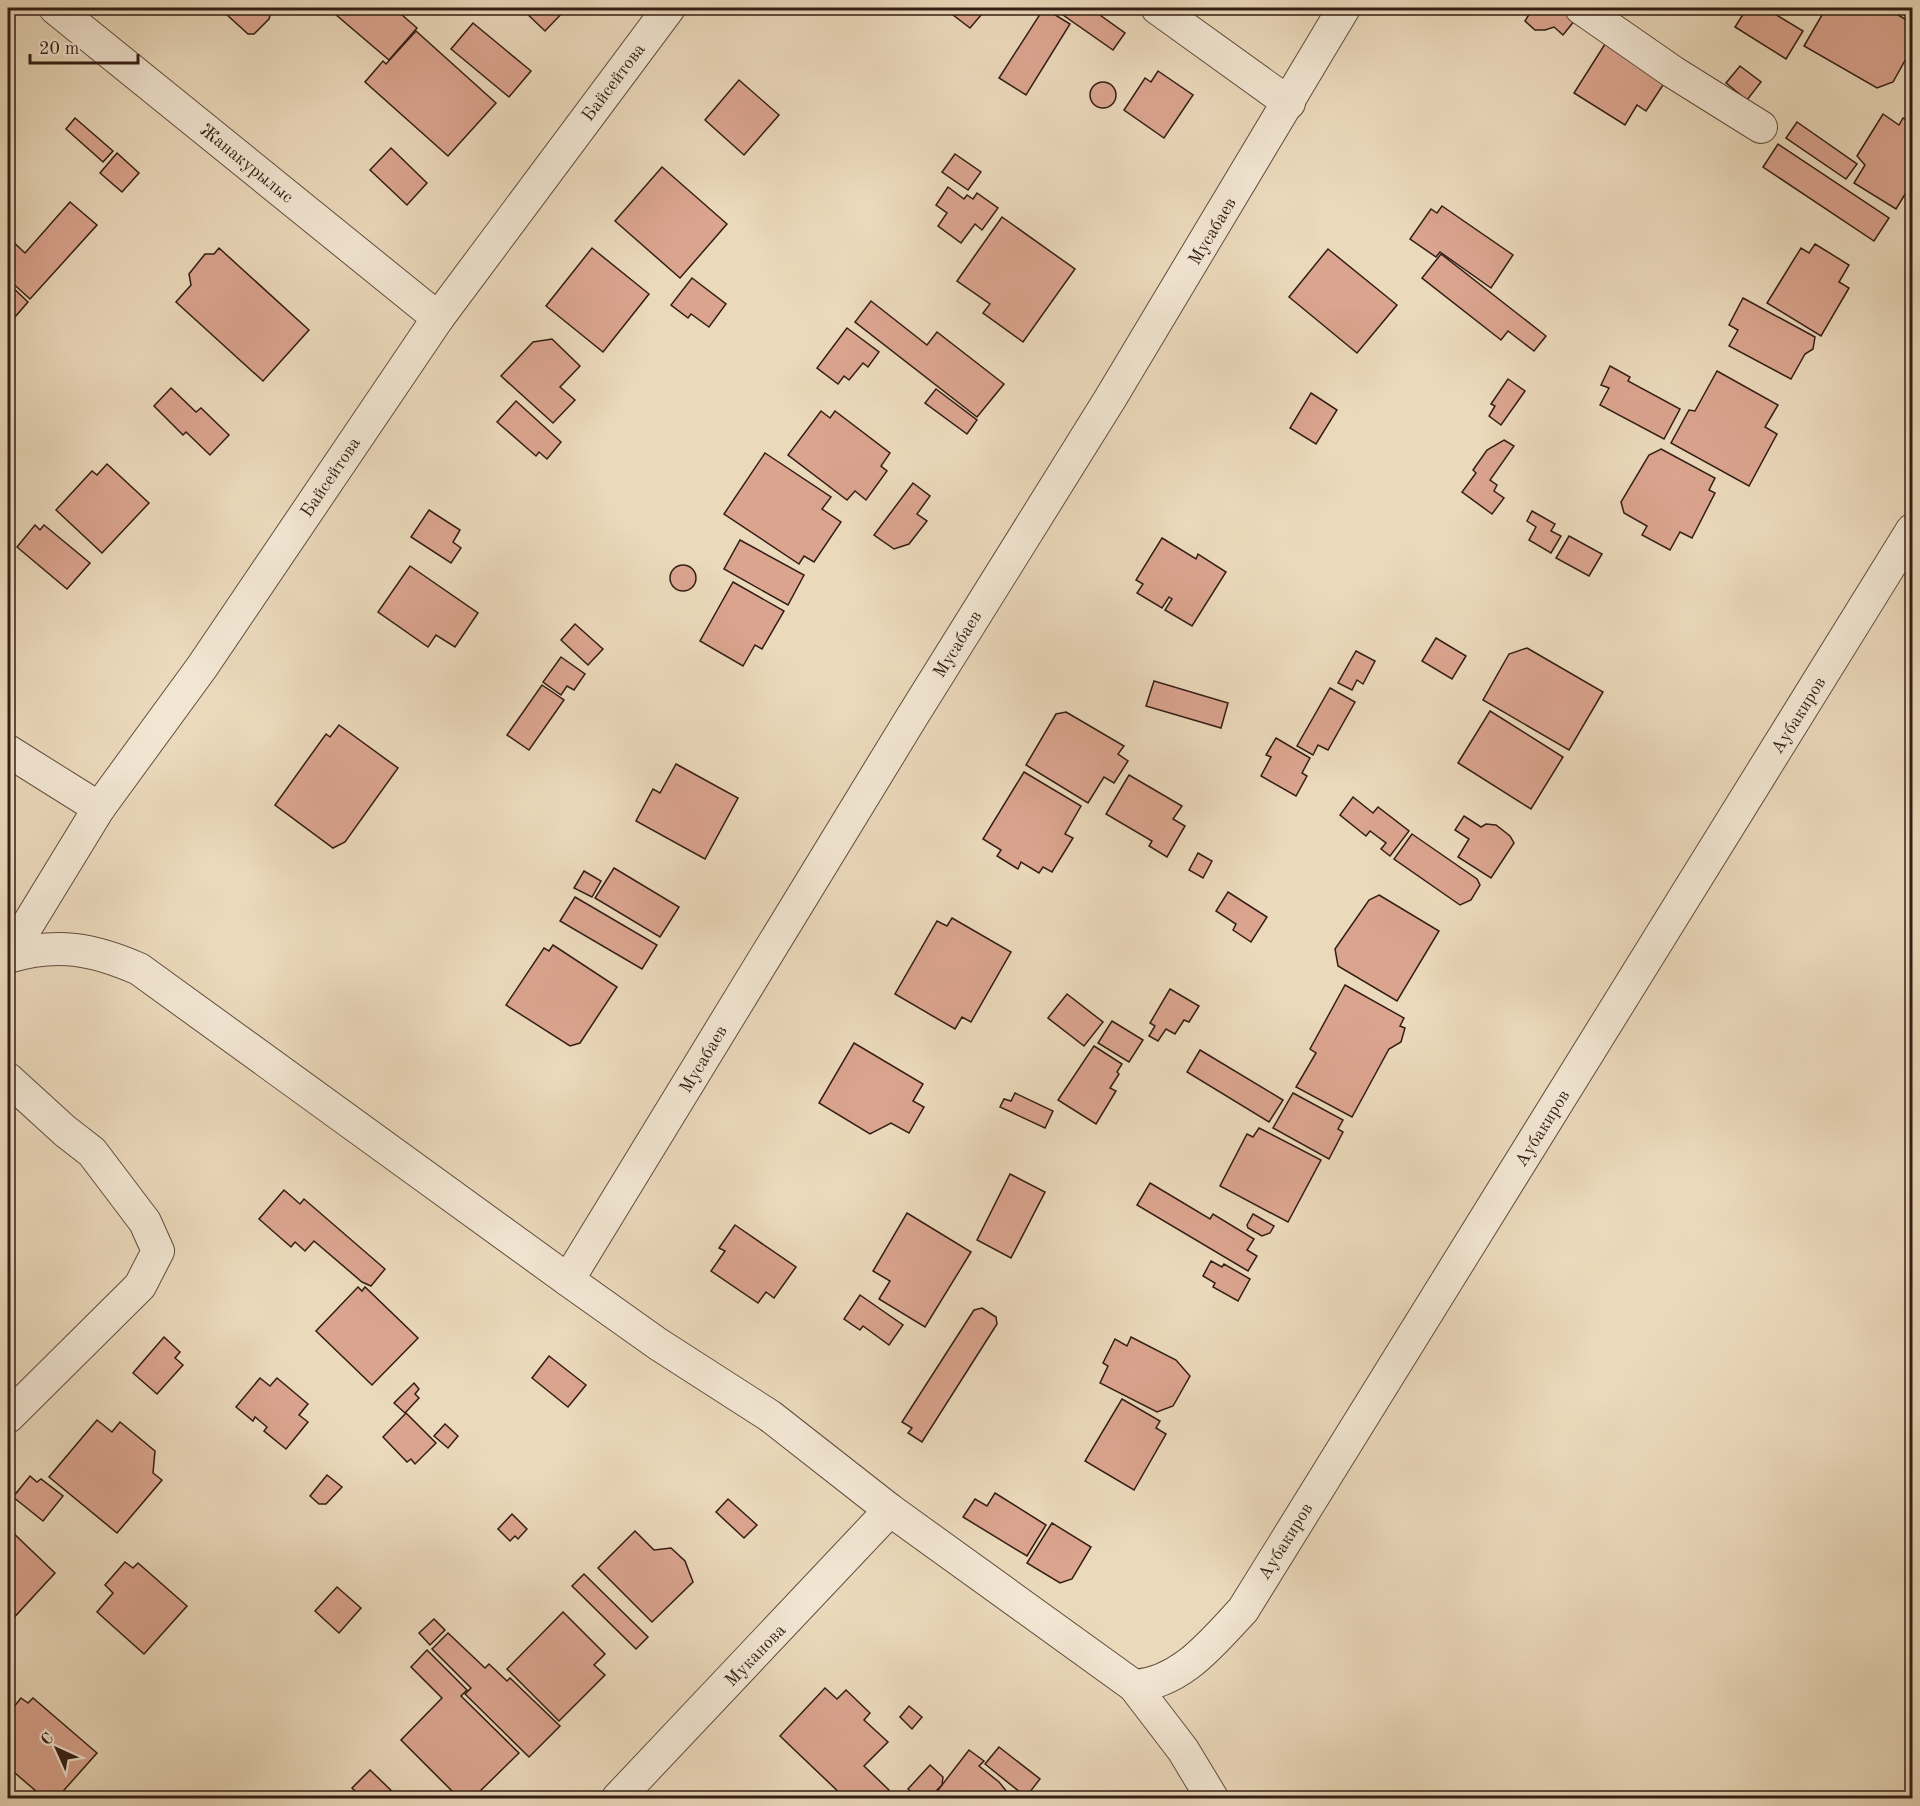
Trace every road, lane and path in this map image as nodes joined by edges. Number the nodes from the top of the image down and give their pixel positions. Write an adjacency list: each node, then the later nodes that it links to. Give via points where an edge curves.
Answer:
1 (55, 8): 8 (street, Жанакурылыс)
2 (669, 8): 8 (street, Байсейтова)
3 (1157, 8): 6 (street)
4 (1344, 8): 6 (street, Мусабаев)
5 (1581, 8): 7 (street, via 1673,72)
6 (1289, 103): 14 (street, Мусабаев)
7 (1761, 126)
8 (438, 318): 11 (street, Байсейтова, via 202,667)
9 (1912, 530): 17 (street, Аубакиров, via 1243,1610 1182,1669 1155,1685)
10 (8, 751): 11 (street)
11 (99, 807): 12 (street, Байсейтова)
12 (8, 957): 14 (street, via 28,951 69,949 105,954 139,969)
13 (8, 1079): 15 (street, via 93,1152 145,1222 158,1251 140,1286)
14 (568, 1280): 16 (street, via 770,1416)
15 (8, 1418)
16 (890, 1510): 17 (street); 18 (street, Муканова)
17 (1134, 1686): 19 (street, via 1184,1750)
18 (618, 1798)
19 (1212, 1798)

